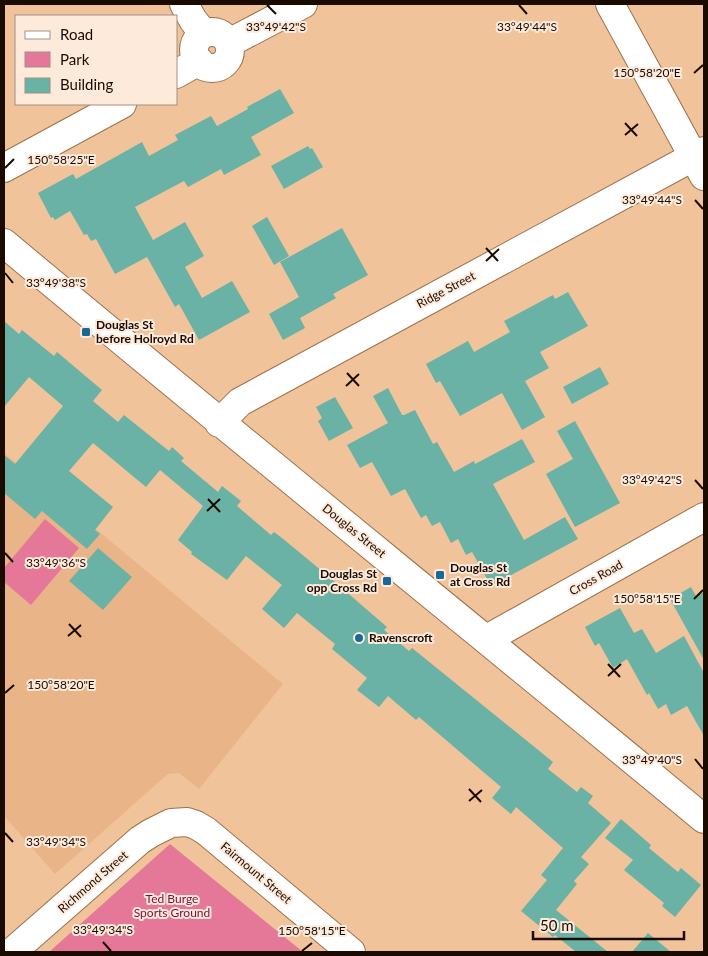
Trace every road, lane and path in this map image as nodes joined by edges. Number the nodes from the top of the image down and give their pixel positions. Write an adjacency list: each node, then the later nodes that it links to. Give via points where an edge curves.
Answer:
1 (184, 4): 4 (street, via 193,20)
2 (304, 4): 4 (street)
3 (610, 4): 7 (street)
4 (216, 39): 5 (street, via 197,41 196,56)
5 (188, 68)
6 (120, 105): 8 (street)
7 (701, 161): 10 (street, Ridge Street, via 240,402)
8 (4, 168)
9 (4, 243): 10 (street, Douglas Street)
10 (219, 423): 12 (street, Douglas Street)
11 (704, 517): 12 (street, Cross Road)
12 (487, 639): 13 (street, Douglas Street)
13 (704, 818)
14 (151, 833): 15 (street, Richmond Street); 16 (street, Fairmount Street, via 171,822 196,825)
15 (12, 952)
16 (351, 952)

